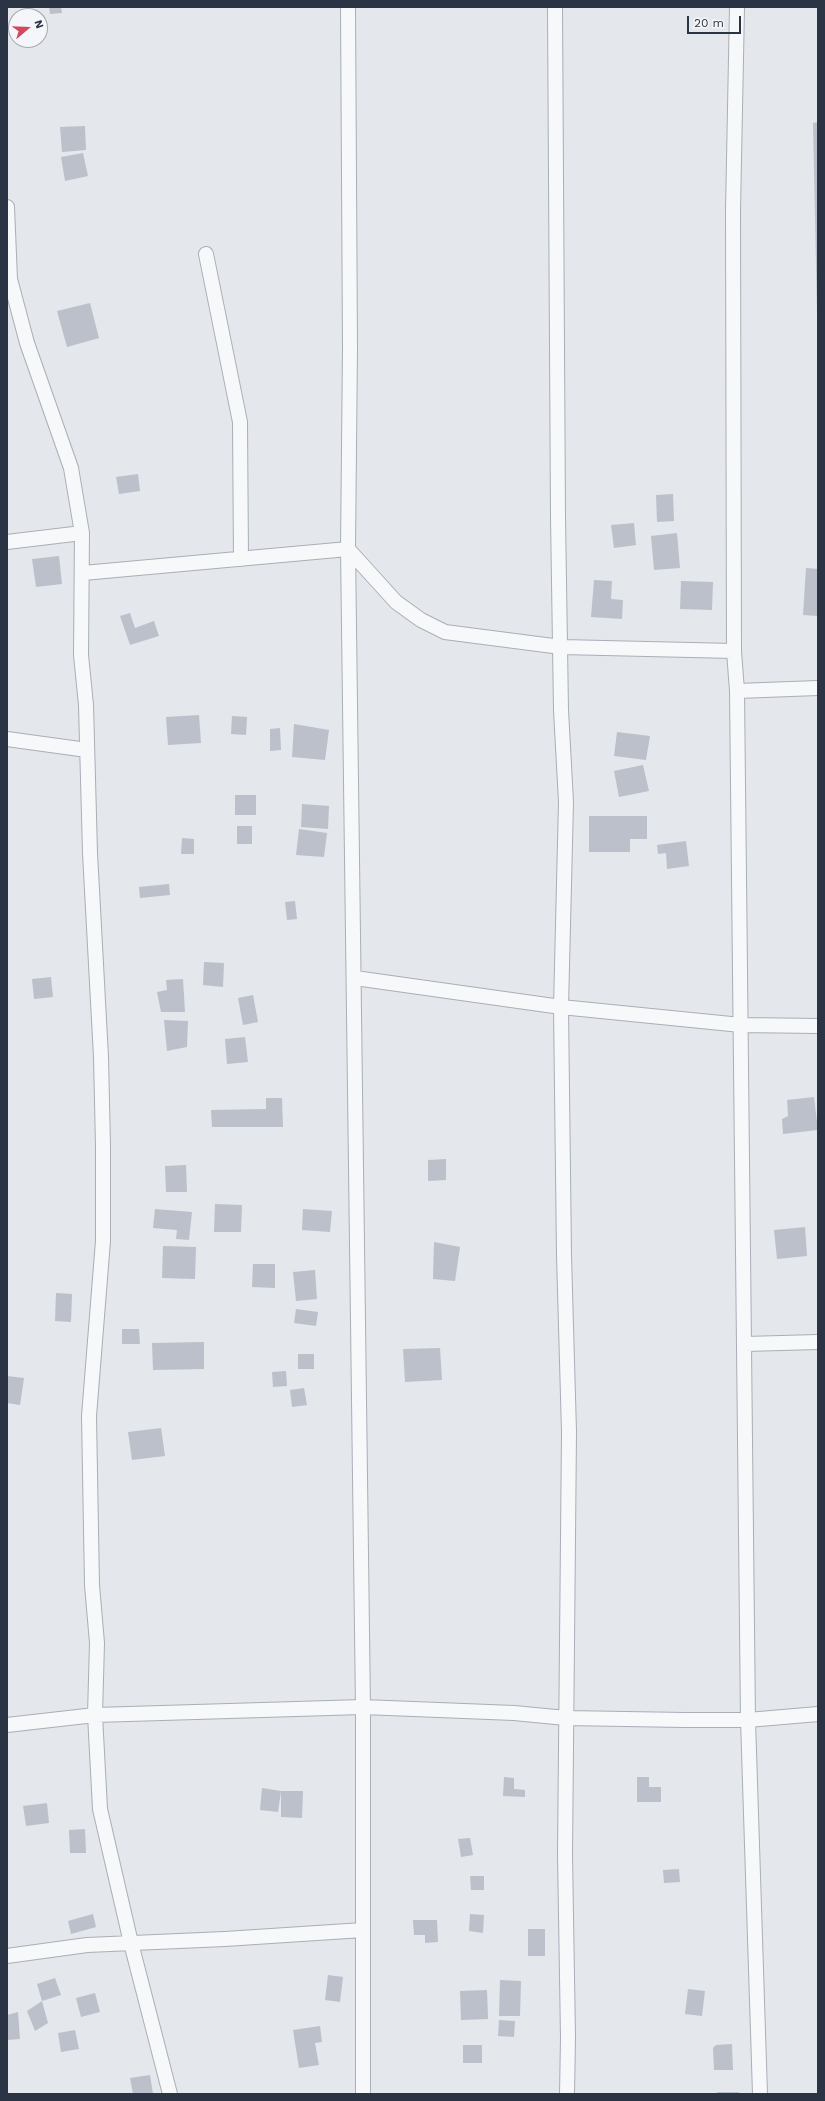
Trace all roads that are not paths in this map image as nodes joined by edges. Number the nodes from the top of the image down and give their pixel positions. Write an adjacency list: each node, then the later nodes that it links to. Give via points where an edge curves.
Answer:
1 (348, 7): 8 (street)
2 (555, 7): 11 (street)
3 (737, 7): 12 (street, via 733,211)
4 (7, 207): 6 (street, via 10,279 26,343 71,468)
5 (206, 254): 9 (street, via 240,422)
6 (82, 533): 7 (street); 10 (street)
7 (7, 542)
8 (348, 549): 9 (street); 11 (street, via 396,602 421,620 445,632); 17 (street)
9 (241, 559): 10 (street)
10 (83, 573): 16 (street, via 81,655)
11 (561, 647): 12 (street); 18 (street, via 561,710 566,802)
12 (734, 651): 14 (street)
13 (818, 688): 14 (street)
14 (737, 691): 19 (street)
15 (7, 739): 16 (street)
16 (87, 750): 25 (street, via 103,1146 103,1241 89,1416 92,1585 97,1642)
17 (355, 978): 18 (street); 23 (street)
18 (561, 1007): 19 (street); 26 (street, via 569,1432)
19 (741, 1025): 20 (street); 22 (street)
20 (818, 1026)
21 (818, 1342): 22 (street)
22 (745, 1344): 27 (street)
23 (363, 1707): 25 (street); 26 (street, via 514,1713); 29 (street)
24 (818, 1714): 27 (street)
25 (95, 1715): 28 (street); 30 (street, via 100,1809)
26 (566, 1718): 27 (street); 34 (street)
27 (748, 1720): 35 (street)
28 (7, 1725)
29 (363, 1930): 30 (street); 33 (street)
30 (131, 1943): 31 (street, via 87,1945); 32 (street)
31 (7, 1956)
32 (170, 2094)
33 (363, 2094)
34 (568, 2094)
35 (760, 2094)

